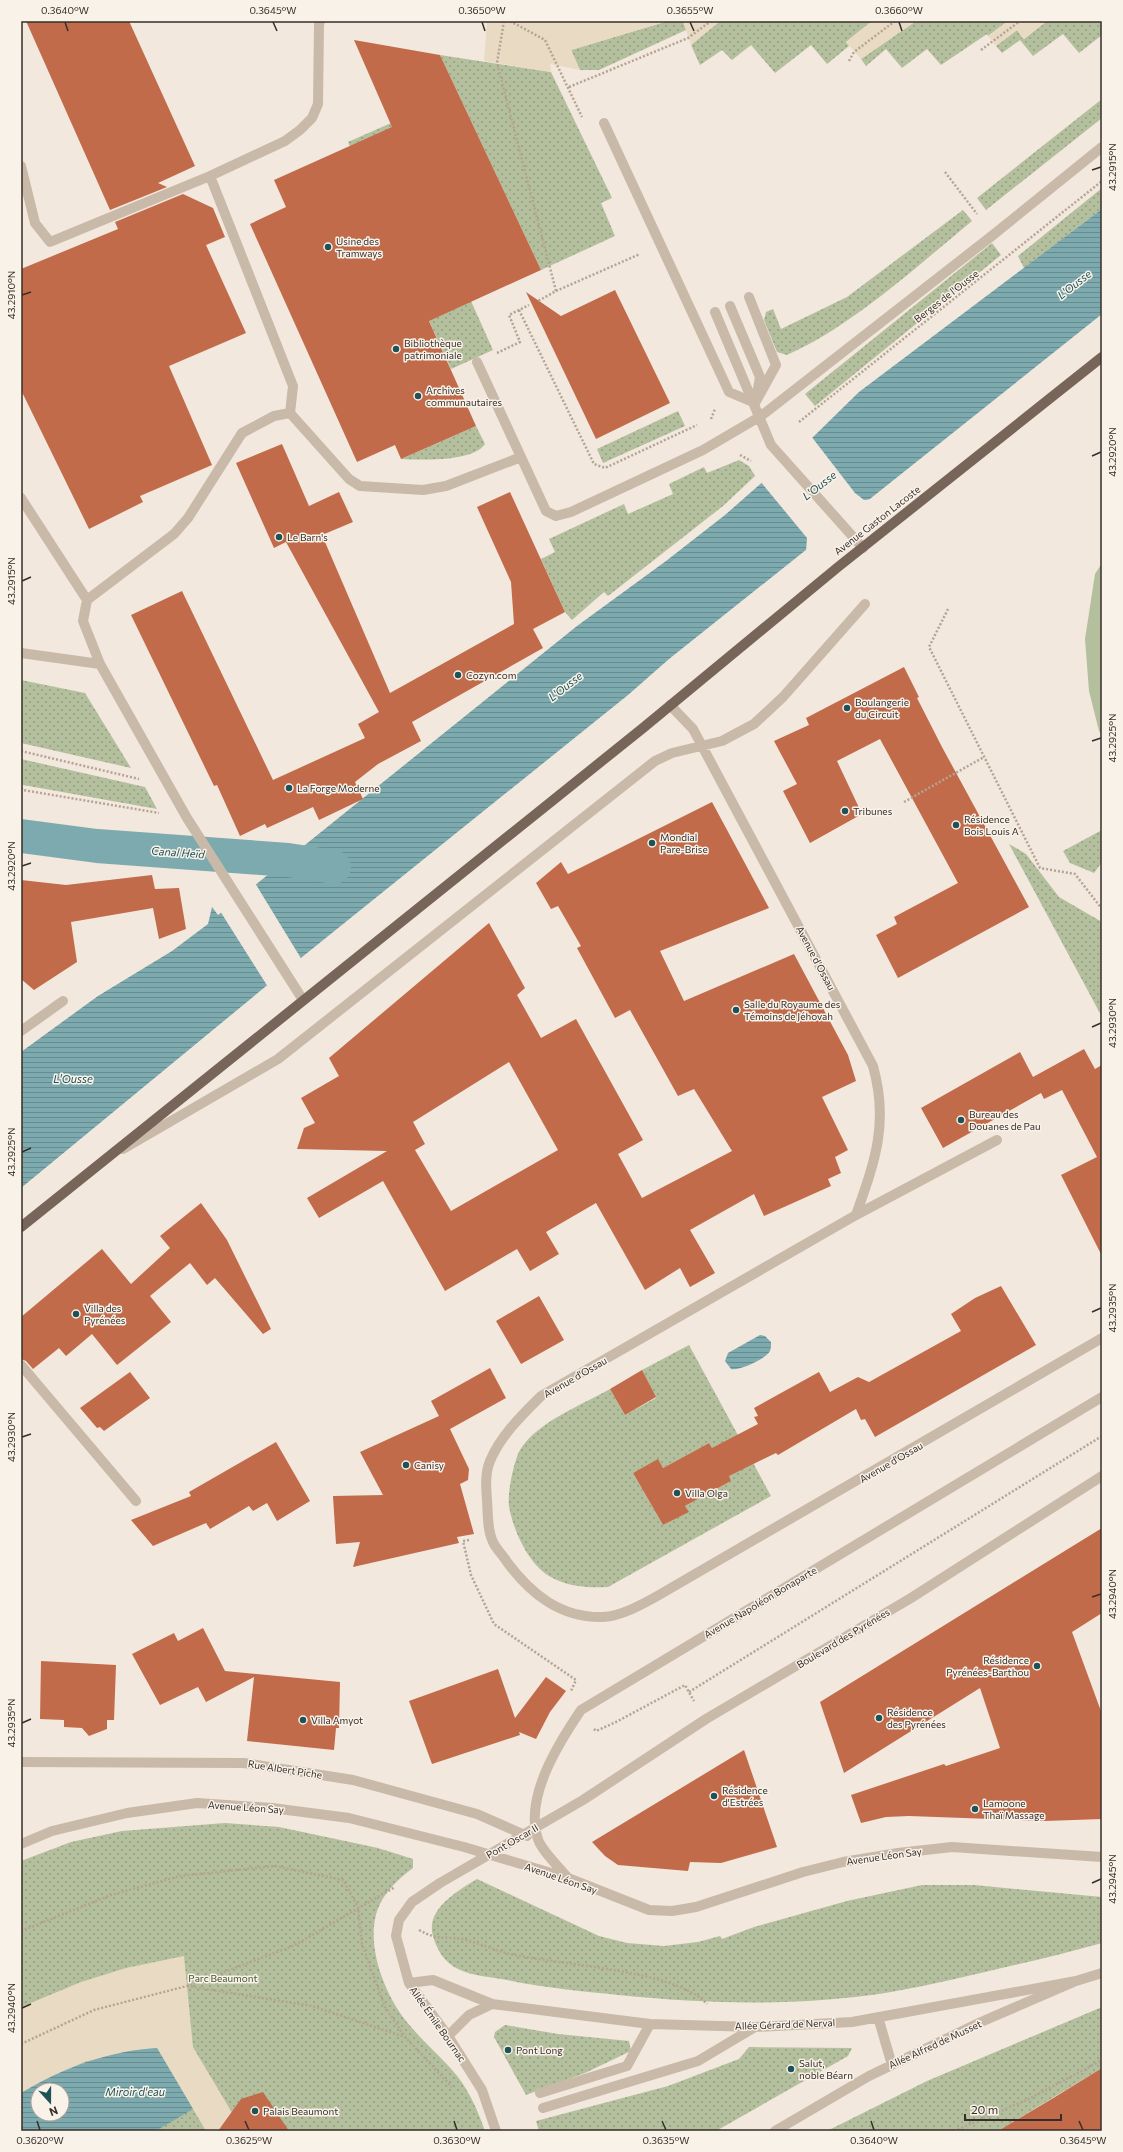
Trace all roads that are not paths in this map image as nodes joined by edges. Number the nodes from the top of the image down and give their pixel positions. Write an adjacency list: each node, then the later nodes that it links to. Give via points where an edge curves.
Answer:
1 (320, 21): 5 (street, via 318,104 312,118 285,141)
2 (604, 123): 11 (street, via 729,392)
3 (1102, 147): 13 (street)
4 (21, 166): 5 (street, via 35,223 50,242)
5 (210, 176): 12 (street, via 293,386)
6 (749, 297): 11 (street, via 776,366)
7 (730, 306): 11 (street, via 760,377)
8 (715, 312): 11 (street)
9 (1102, 357): 16 (main road, Avenue Gaston Lacoste)
10 (477, 362): 14 (street)
11 (755, 403): 13 (street)
12 (290, 413): 14 (street, via 349,479 360,486 423,490 446,486); 17 (street, via 274,416 242,433 188,518 174,534)
13 (761, 416): 14 (street, via 703,450 571,512 556,516 546,511); 16 (street, via 771,445)
14 (521, 457)
15 (22, 500): 17 (street)
16 (862, 548): 21 (main road, Avenue Gaston Lacoste)
17 (87, 600): 20 (street, via 83,621)
18 (865, 604): 22 (street, via 783,697 754,724 722,741)
19 (21, 653): 20 (street)
20 (100, 664): 23 (street, via 189,821 284,974)
21 (670, 705): 22 (street, Avenue d'Ossau, via 693,729); 23 (main road, Avenue Gaston Lacoste)
22 (702, 746): 27 (street, via 672,753 655,761 278,1059); 28 (street, Avenue d'Ossau, via 873,1066 880,1100 878,1146)
23 (303, 1000): 27 (main road, Avenue Gaston Lacoste)
24 (63, 1001): 25 (street)
25 (21, 1031)
26 (997, 1140): 28 (street)
27 (106, 1159): 29 (main road, Avenue Gaston Lacoste)
28 (856, 1215): 30 (street, Avenue d'Ossau, via 541,1396 511,1428 490,1461 486,1482 491,1535 493,1542 514,1571 534,1593 559,1608 604,1617 660,1595)
29 (21, 1227)
30 (1102, 1338)
31 (21, 1365): 34 (street)
32 (1102, 1397): 37 (street, Avenue Napoléon Bonaparte, via 581,1710 562,1739 541,1786 533,1814)
33 (1102, 1476): 36 (street, Boulevard des Pyrénées, via 911,1598 706,1719)
34 (136, 1501)
35 (21, 1762): 37 (street, Rue Albert Piche, via 244,1763 354,1780 477,1814)
36 (583, 1800): 41 (street, Pont Oscar II, via 440,1883 412,1902)
37 (538, 1841): 40 (street, Avenue Napoléon Bonaparte)
38 (21, 1844): 40 (street, Avenue Léon Say, via 52,1831 127,1812 197,1803 272,1808 349,1818 464,1847)
39 (1102, 1858): 40 (street, Avenue Léon Say, via 952,1847 898,1853 843,1862 794,1874 729,1898 672,1911 649,1910)
40 (568, 1878)
41 (399, 1920): 44 (street, Allée Émile Bournac, via 396,1936)
42 (1102, 1973): 43 (street, Allée Alfred de Musset)
43 (1076, 1981): 46 (street, Allée Gérard de Nerval); 50 (street, Allée Alfred de Musset, via 981,2022)
44 (410, 1983): 45 (street, Allée Gérard de Nerval, via 433,1980); 49 (street, Allée Émile Bournac)
45 (492, 2004): 47 (street, Allée Gérard de Nerval); 49 (street, via 469,2016)
46 (878, 2017): 48 (street, Allée Gérard de Nerval, via 852,2022); 50 (street)
47 (650, 2024): 48 (street, Allée Gérard de Nerval); 51 (street, via 627,2066)
48 (755, 2027): 52 (street, via 698,2061)
49 (448, 2036): 53 (street, Allée Émile Bournac, via 482,2090)
50 (892, 2065): 54 (street, Allée Alfred de Musset)
51 (540, 2094)
52 (543, 2108)
53 (496, 2131)
54 (775, 2131)

